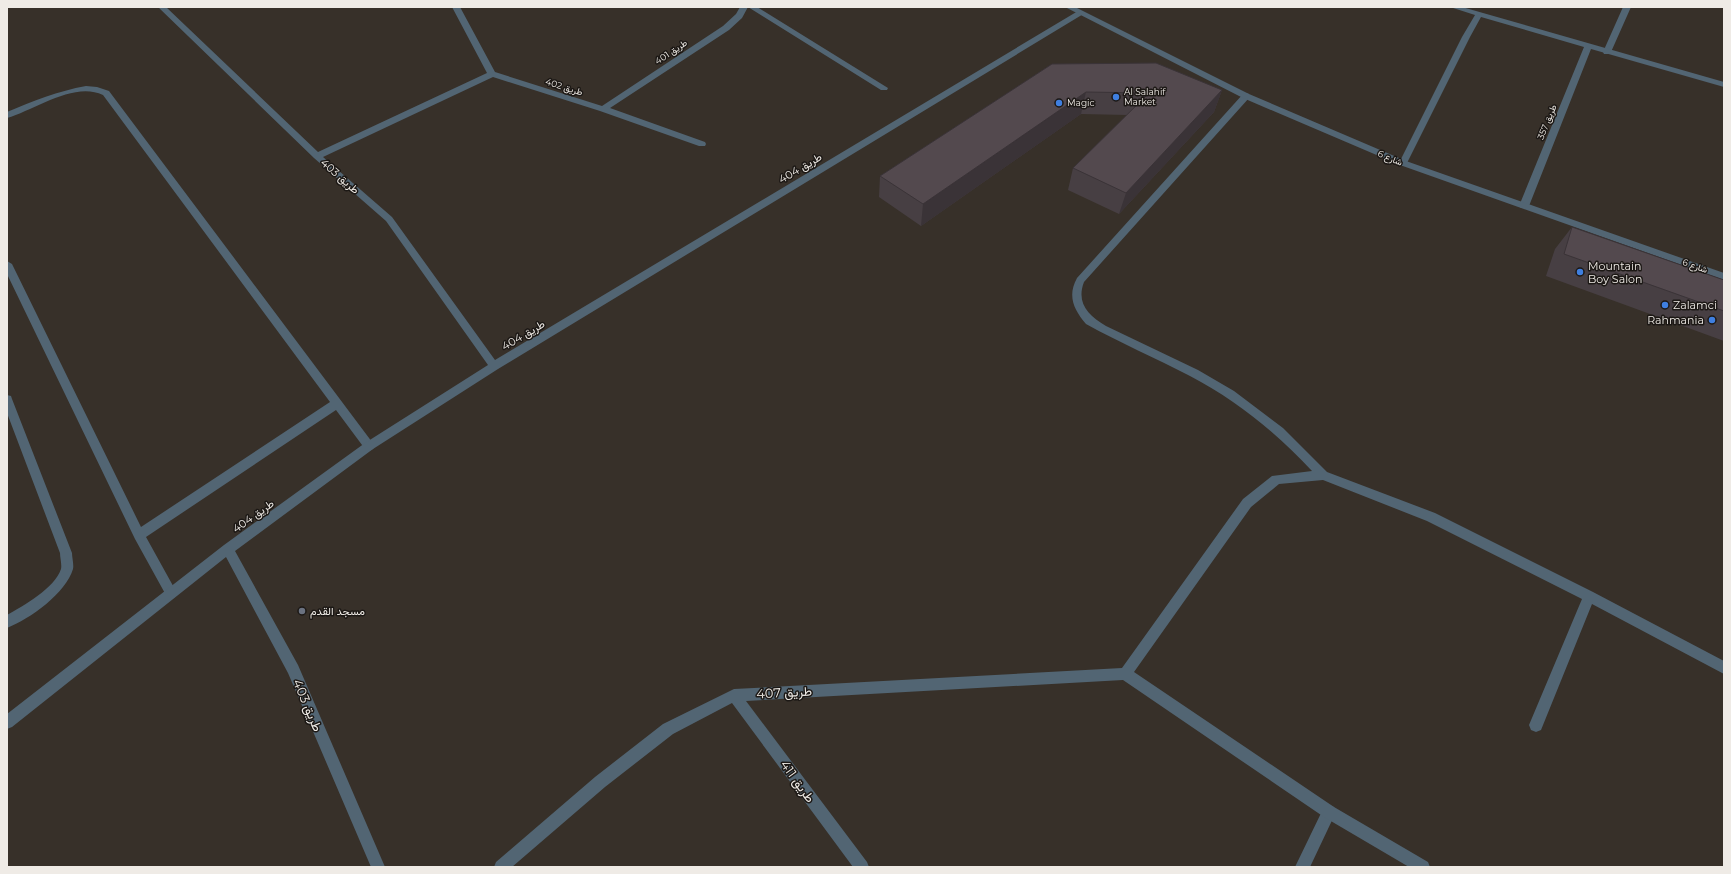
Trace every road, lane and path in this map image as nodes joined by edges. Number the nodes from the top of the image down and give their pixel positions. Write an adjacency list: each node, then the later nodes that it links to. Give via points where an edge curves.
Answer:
1 (162, 7): 19 (street, طريق 403)
2 (456, 7): 12 (street)
3 (744, 7): 16 (street, طريق 401, via 736,20 726,28)
4 (752, 7): 14 (street)
5 (1069, 7): 8 (street, شارع 6)
6 (1454, 7): 9 (street)
7 (1627, 7): 11 (street)
8 (1081, 13): 15 (street, شارع 6); 24 (street, طريق 404)
9 (1479, 15): 10 (street); 20 (street)
10 (1588, 46): 11 (street); 21 (street, طريق 357)
11 (1607, 52): 13 (street)
12 (492, 74): 16 (street, طريق 402); 19 (street)
13 (1724, 86)
14 (884, 88)
15 (1246, 96): 20 (street, شارع 6); 28 (street, via 1080,280 1076,300 1081,311 1103,328 1195,374 1250,407 1301,451)
16 (603, 109): 18 (street, طريق 402)
17 (7, 115): 26 (street, via 74,90 97,88 106,93)
18 (702, 144)
19 (317, 156): 24 (street, طريق 403, via 389,218)
20 (1403, 163): 21 (street, شارع 6)
21 (1524, 206): 23 (street, شارع 6)
22 (7, 264): 29 (street)
23 (1724, 276)
24 (494, 366): 27 (street, طريق 404)
25 (7, 399): 33 (street, via 66,553 67,569 56,587)
26 (336, 404): 27 (street); 29 (street)
27 (369, 446): 30 (street, طريق 404)
28 (1322, 475): 32 (street, via 1431,517); 35 (street, via 1276,479 1247,503)
29 (139, 535): 31 (street)
30 (228, 549): 31 (street, طريق 404); 40 (street, طريق 403, via 293,669)
31 (171, 593): 37 (street, طريق 404)
32 (1589, 596): 34 (street); 38 (street)
33 (7, 622)
34 (1724, 668)
35 (1125, 674): 36 (street, طريق 407); 39 (street)
36 (734, 695): 41 (street, طريق 407, via 668,729 600,782); 42 (street, طريق 411)
37 (7, 722)
38 (1536, 725)
39 (1329, 812): 43 (street); 44 (street)
40 (378, 867)
41 (501, 867)
42 (862, 867)
43 (1302, 867)
44 (1423, 867)

